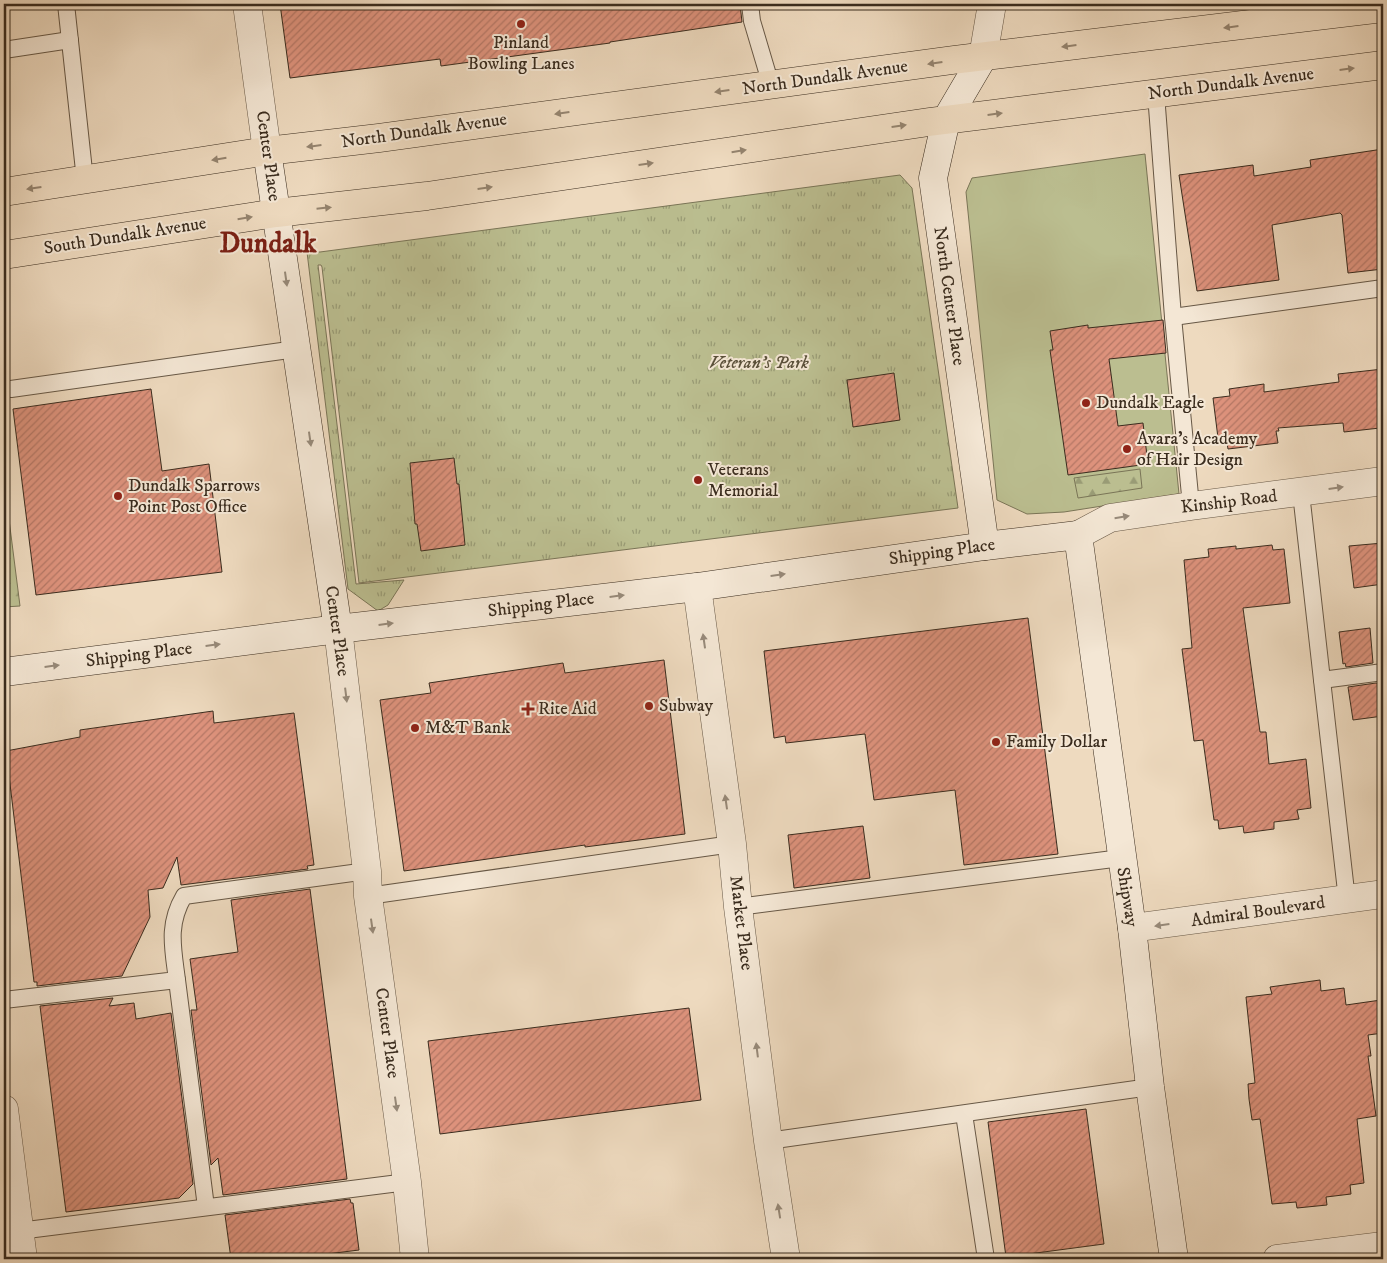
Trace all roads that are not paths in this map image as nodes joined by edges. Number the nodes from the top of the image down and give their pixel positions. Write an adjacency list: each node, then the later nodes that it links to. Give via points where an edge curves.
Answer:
1 (66, 4): 7 (lane)
2 (247, 4): 14 (street, Center Place)
3 (750, 4): 11 (lane)
4 (992, 4): 9 (street)
5 (1383, 8): 6 (main road, North Dundalk Avenue)
6 (1259, 14): 9 (main road, North Dundalk Avenue, one-way to 9)
7 (70, 40): 8 (lane); 15 (lane)
8 (4, 50)
9 (983, 57): 11 (main road, North Dundalk Avenue, one-way to 11); 13 (street, North Center Place)
10 (1383, 65): 12 (main road, North Dundalk Avenue, one-way to 10)
11 (771, 85): 14 (main road, North Dundalk Avenue, one-way to 14)
12 (1156, 94): 13 (main road, North Dundalk Avenue, one-way to 12); 20 (lane)
13 (946, 120): 17 (main road, North Dundalk Avenue, one-way to 13, via 427,196); 27 (street, North Center Place, via 933,178)
14 (268, 151): 15 (main road, one-way to 15); 17 (street, Center Place)
15 (85, 180): 16 (main road, one-way to 16)
16 (4, 192)
17 (276, 213): 18 (main road, South Dundalk Avenue, one-way to 17); 21 (street, Center Place, one-way to 21)
18 (4, 255)
19 (1383, 288): 20 (lane)
20 (1174, 317): 25 (lane)
21 (296, 349): 22 (lane); 29 (street, Center Place, one-way to 29)
22 (11, 389)
23 (1383, 482): 24 (street, Kinship Road, one-way to 23)
24 (1301, 493): 25 (street, Kinship Road); 32 (lane)
25 (1191, 506): 26 (street, Kinship Road, one-way to 25, via 1110,518)
26 (1078, 535): 27 (street, Shipping Place); 34 (street, Shipway)
27 (986, 546): 28 (street, Shipping Place, one-way to 27)
28 (697, 587): 29 (street, Shipping Place, one-way to 28); 33 (street, Market Place, one-way to 28)
29 (338, 629): 30 (street, Shipping Place, one-way to 29); 35 (street, Center Place, one-way to 35)
30 (4, 672)
31 (1383, 672): 32 (lane)
32 (1322, 680): 37 (lane)
33 (732, 844): 35 (lane); 38 (street, Market Place)
34 (1121, 858): 38 (lane); 39 (street, Shipway)
35 (367, 883): 40 (lane, via 184,896 176,909 172,936); 46 (street, Center Place, one-way to 46)
36 (1383, 894): 37 (street, Admiral Boulevard)
37 (1347, 900): 39 (street, Admiral Boulevard, one-way to 39)
38 (738, 907): 45 (street, Market Place, one-way to 38)
39 (1132, 928): 42 (street, Shipway)
40 (176, 980): 41 (lane); 47 (lane)
41 (4, 1000)
42 (1150, 1087): 44 (lane); 54 (street, Shipway)
43 (4, 1109): 48 (street)
44 (964, 1114): 45 (lane); 53 (lane)
45 (768, 1141): 52 (street, Market Place, one-way to 45)
46 (407, 1182): 47 (lane); 51 (street, Center Place)
47 (206, 1207): 48 (lane)
48 (19, 1231): 50 (street)
49 (1383, 1246): 55 (street)
50 (23, 1259)
51 (415, 1259)
52 (786, 1259)
53 (986, 1259)
54 (1174, 1259)
55 (1277, 1259)

